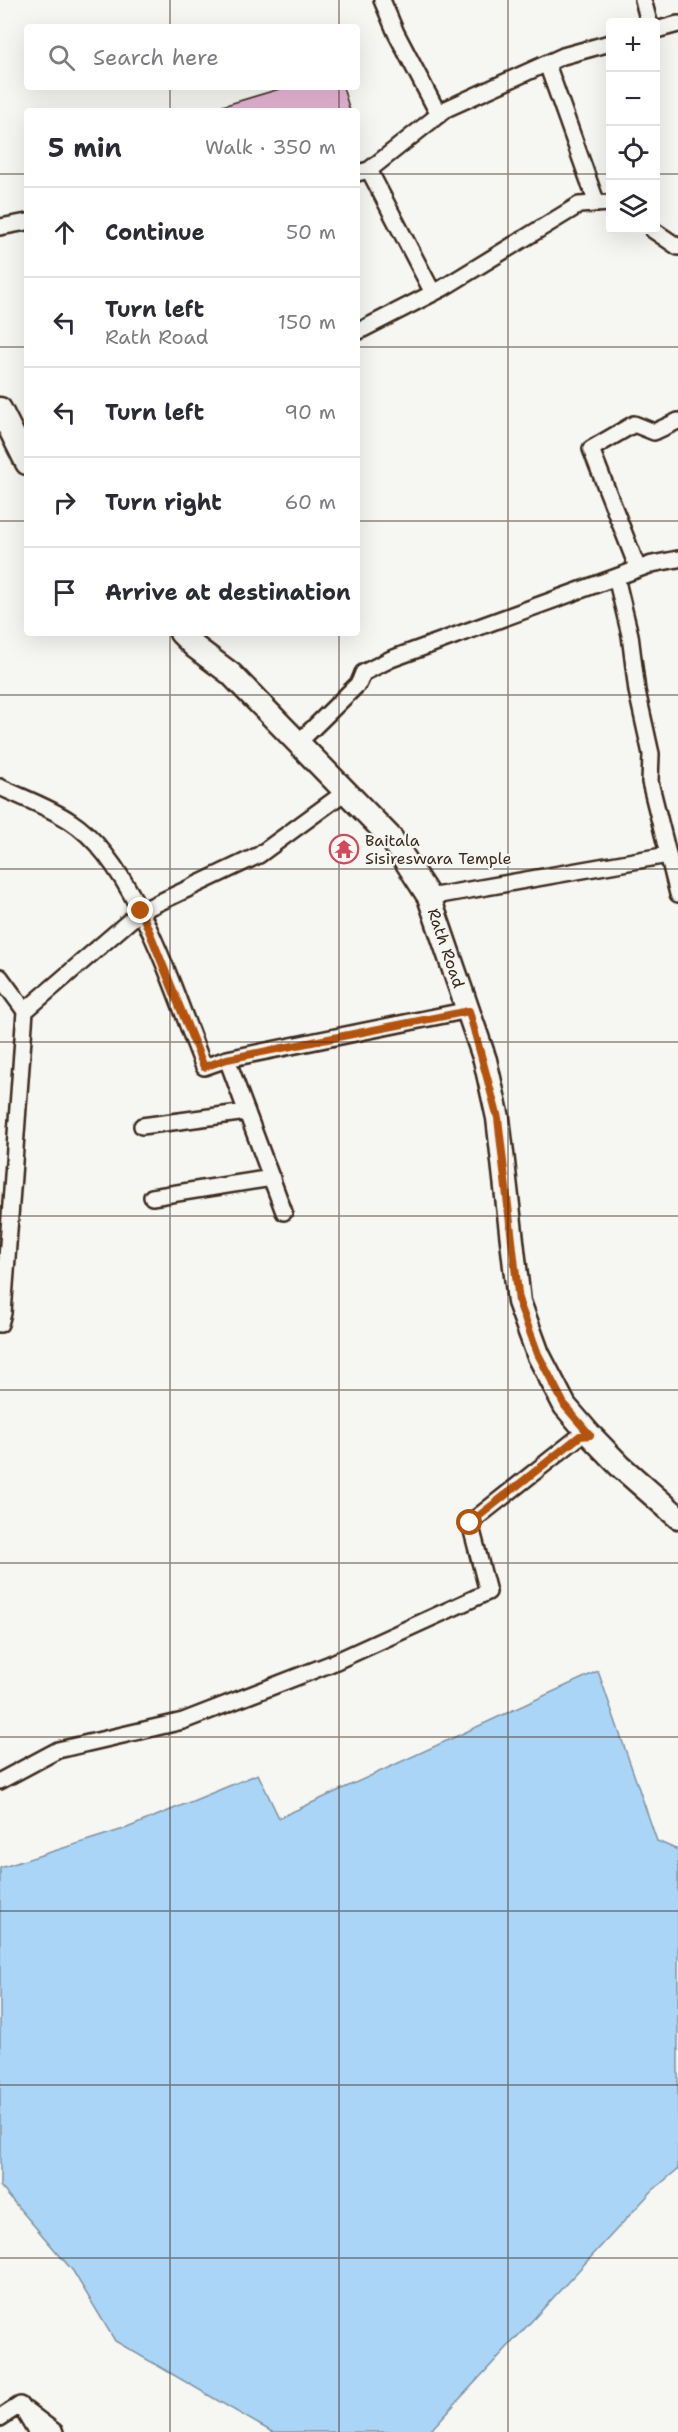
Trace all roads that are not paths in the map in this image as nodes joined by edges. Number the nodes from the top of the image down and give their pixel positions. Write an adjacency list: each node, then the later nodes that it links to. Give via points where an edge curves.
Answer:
1 (382, 0): 8 (street)
2 (643, 0): 3 (street)
3 (648, 18)
4 (678, 24): 5 (street)
5 (660, 29)
6 (606, 44): 7 (street)
7 (547, 64): 8 (street); 10 (street)
8 (439, 115): 9 (street)
9 (363, 171): 15 (street)
10 (604, 203): 15 (street, via 579,205)
11 (24, 223): 12 (street)
12 (0, 227)
13 (659, 234): 14 (street)
14 (678, 247)
15 (433, 293): 16 (street)
16 (360, 330)
17 (0, 409): 19 (street)
18 (678, 421): 21 (street, via 654,432 634,424 591,449)
19 (24, 457)
20 (678, 559): 21 (street)
21 (638, 569): 22 (street)
22 (615, 578): 24 (street, via 459,632 363,673 359,683); 27 (street, via 630,635 651,754 650,782)
23 (184, 636): 24 (street, Rath Road, via 231,674)
24 (298, 743): 26 (street, Rath Road)
25 (0, 787): 30 (street, via 71,821 104,851)
26 (345, 792): 29 (street, Rath Road, via 391,838); 30 (street, via 260,855)
27 (668, 855): 28 (street); 29 (street)
28 (678, 894)
29 (429, 897): 34 (street, Rath Road)
30 (141, 911): 33 (street); 35 (street, via 204,1067)
31 (0, 977): 32 (street)
32 (7, 1000): 33 (street)
33 (25, 1011): 41 (street)
34 (469, 1011): 35 (street); 42 (street, Rath Road, via 498,1118 519,1302 538,1354 565,1406)
35 (227, 1059): 36 (street)
36 (247, 1112): 37 (street); 38 (street)
37 (142, 1126)
38 (272, 1178): 39 (street); 40 (street)
39 (152, 1197)
40 (284, 1212)
41 (0, 1324)
42 (590, 1435): 43 (street, Rath Road); 44 (street, via 580,1436 470,1523 488,1592 330,1664 204,1713 58,1750)
43 (678, 1517)
44 (0, 1781)
45 (20, 2405): 46 (street); 47 (street); 48 (street)
46 (0, 2418)
47 (36, 2432)
48 (55, 2432)

